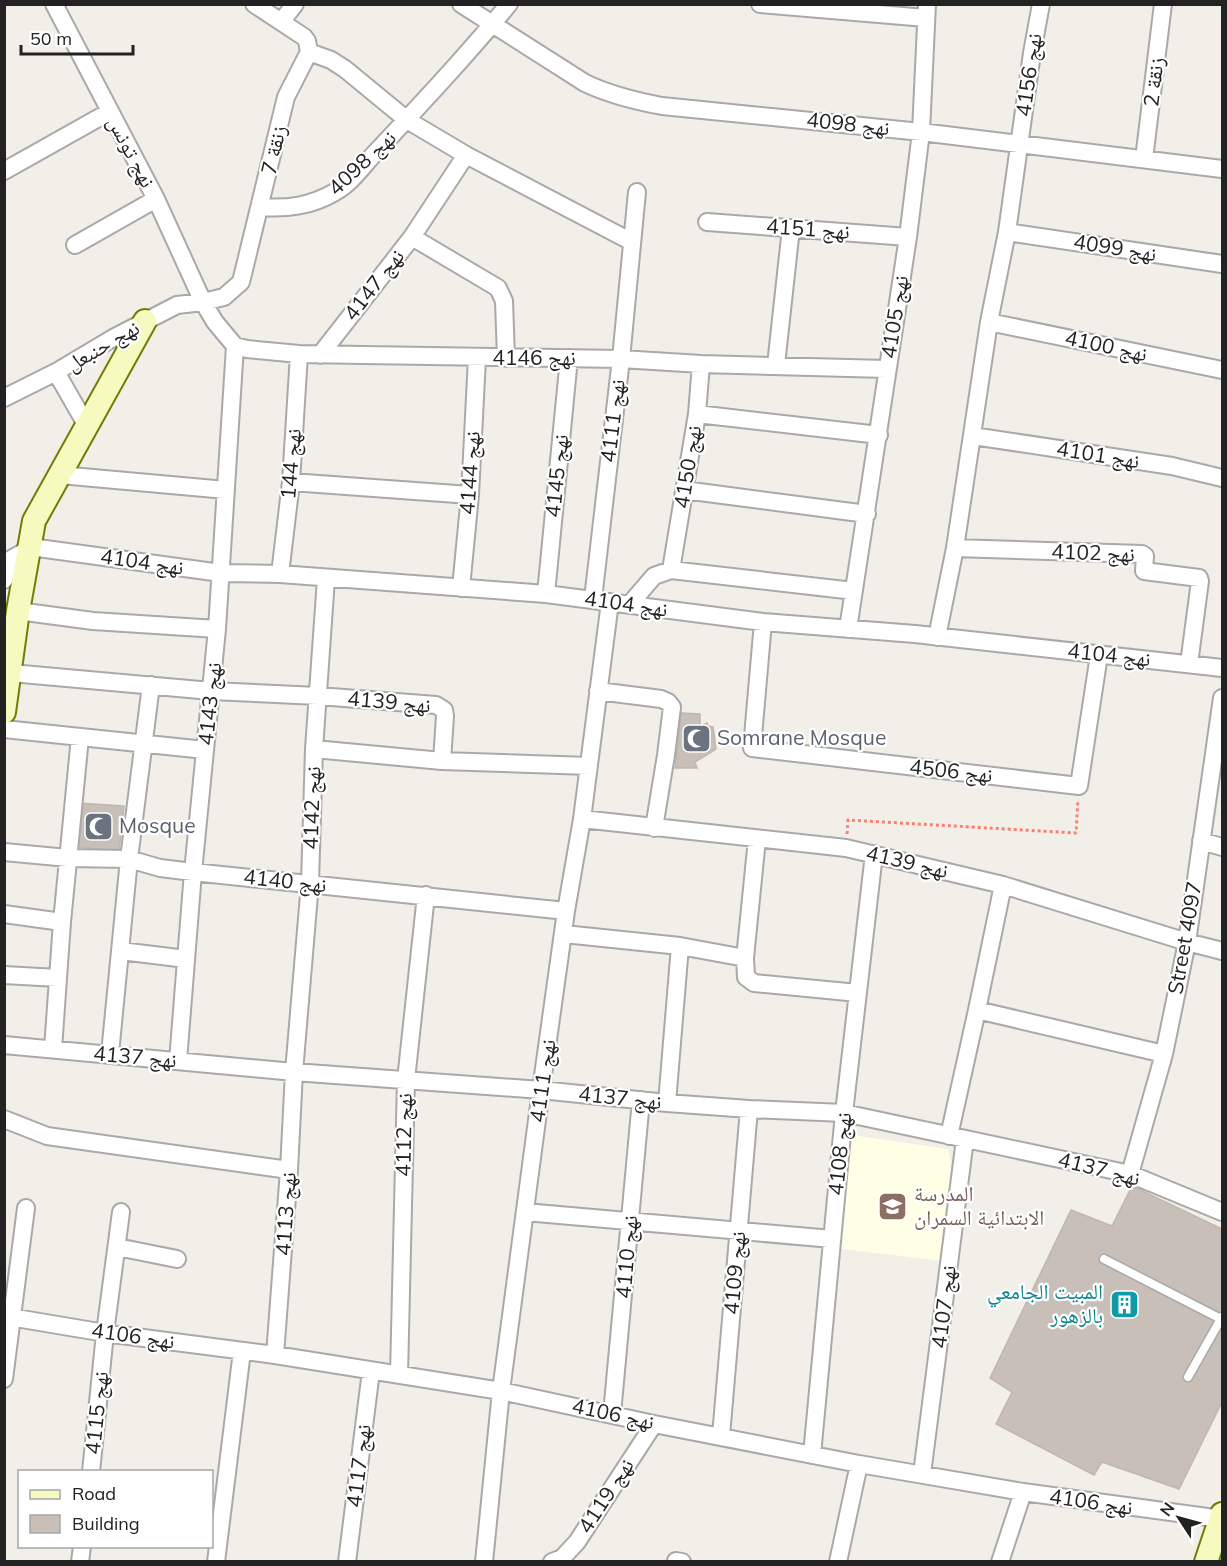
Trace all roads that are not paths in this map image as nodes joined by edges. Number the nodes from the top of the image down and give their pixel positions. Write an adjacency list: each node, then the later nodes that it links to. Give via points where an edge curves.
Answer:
1 (54, 4): 13 (street, نهج تونس)
2 (254, 4): 10 (street)
3 (295, 4): 10 (street)
4 (461, 4): 11 (street, نهج 4098)
5 (509, 4): 11 (street)
6 (760, 4): 9 (street)
7 (1041, 4): 16 (street, نهج 4156)
8 (1163, 4): 18 (street, زنقة 2)
9 (926, 11): 15 (street, نهج 4105)
10 (281, 22): 12 (street, via 307,41)
11 (492, 26): 14 (street, نهج 4098); 15 (street, نهج 4098, via 585,83 632,100)
12 (309, 52): 14 (street, via 345,69); 23 (street, زنقة 7, via 286,97)
13 (109, 112): 20 (street); 22 (street, نهج تونس)
14 (407, 120): 17 (street); 23 (street, نهج 4098, via 338,191 306,206)
15 (921, 132): 16 (street, نهج 4098); 28 (street, نهج 4105)
16 (1019, 145): 18 (street, نهج 4098); 26 (street, نهج 4156)
17 (466, 154): 27 (street); 29 (street)
18 (1144, 159): 19 (street, نهج 4098)
19 (1222, 169)
20 (4, 171)
21 (637, 192): 29 (street, نهج 4111)
22 (156, 199): 30 (street); 32 (street, نهج تونس)
23 (260, 207): 32 (street, زنقة 7, via 241,282 224,297)
24 (707, 222): 25 (street, نهج 4151)
25 (791, 228): 28 (street, نهج 4151); 43 (street)
26 (1007, 232): 31 (street, نهج 4099); 34 (street, نهج 4156)
27 (412, 237): 37 (street, نهج 4147); 39 (street, نهج 4147, via 486,280 501,293)
28 (908, 237): 44 (street, نهج 4105)
29 (632, 242): 41 (street, نهج 4111)
30 (75, 246)
31 (1222, 264)
32 (203, 302): 33 (street, نهج حنبعل, via 177,305); 35 (street)
33 (146, 321): 46 (street, نهج حنبعل); 49 (street)
34 (989, 322): 45 (street, نهج 4100); 51 (street, نهج 4156)
35 (235, 346): 36 (street, نهج 4146); 55 (street, نهج 4143)
36 (298, 354): 37 (street, نهج 4146); 54 (street, نهج 144)
37 (320, 355): 38 (street, نهج 4146)
38 (477, 358): 39 (street, نهج 4146); 57 (street, نهج 4144)
39 (506, 358): 40 (street, نهج 4146)
40 (569, 358): 41 (street, نهج 4146); 68 (street, نهج 4145)
41 (621, 359): 42 (street, نهج 4146); 69 (street, نهج 4111)
42 (701, 364): 43 (street, نهج 4146); 48 (street, نهج 4150)
43 (776, 365): 44 (street, نهج 4146)
44 (887, 369): 50 (street, نهج 4105)
45 (1222, 370)
46 (56, 372): 47 (street, نهج حنبعل); 49 (street)
47 (4, 398)
48 (697, 414): 50 (street); 56 (street, نهج 4150)
49 (87, 426): 52 (street)
50 (879, 435): 58 (street, نهج 4105)
51 (973, 436): 53 (street, نهج 4101, via 1172,466); 59 (street, نهج 4156)
52 (60, 475): 55 (street); 60 (street)
53 (1222, 478)
54 (291, 482): 57 (street); 63 (street, نهج 144)
55 (226, 490): 62 (street, نهج 4143)
56 (684, 490): 58 (street); 61 (street, نهج 4150)
57 (470, 495): 66 (street, نهج 4144)
58 (867, 514): 67 (street, نهج 4105)
59 (955, 548): 76 (street, نهج 4156); 78 (street, نهج 4102, via 1142,554 1144,572 1199,578)
60 (16, 556): 62 (street, نهج 4104, via 38,548); 65 (street); 72 (street)
61 (671, 570): 67 (street); 71 (street, via 654,576)
62 (221, 573): 63 (street, نهج 4104); 74 (street, نهج 4143)
63 (280, 574): 64 (street, نهج 4104)
64 (326, 579): 66 (street, نهج 4104); 84 (street, نهج 4142)
65 (4, 580)
66 (461, 588): 68 (street, نهج 4104)
67 (854, 591): 75 (street, نهج 4105)
68 (546, 594): 69 (street, نهج 4104)
69 (592, 599): 70 (street, نهج 4104)
70 (610, 602): 71 (street, نهج 4104); 83 (street, نهج 4111)
71 (630, 604): 73 (street, نهج 4104)
72 (18, 611): 74 (street, via 93,621); 80 (street)
73 (763, 622): 75 (street, نهج 4104); 77 (street, نهج 4506, via 752,748 1079,786)
74 (217, 629): 82 (street, نهج 4143)
75 (848, 629): 76 (street, نهج 4104)
76 (937, 637): 77 (street, نهج 4104)
77 (1099, 655): 78 (street, نهج 4104)
78 (1189, 664): 79 (street, نهج 4104)
79 (1222, 668)
80 (11, 673): 81 (street); 86 (street)
81 (151, 686): 82 (street); 89 (street)
82 (212, 691): 84 (street); 91 (street, نهج 4143)
83 (598, 691): 93 (street, نهج 4111); 95 (street, via 661,699 672,708)
84 (318, 696): 90 (street, نهج 4142); 92 (street, نهج 4139, via 440,707 445,716)
85 (1222, 698): 97 (street, Street 4097)
86 (4, 712)
87 (4, 729): 88 (street)
88 (81, 737): 89 (street); 101 (street)
89 (143, 743): 91 (street); 102 (street)
90 (314, 749): 92 (street); 104 (street, نهج 4142)
91 (205, 750): 103 (street, نهج 4143)
92 (442, 761): 93 (street)
93 (588, 766): 94 (street, نهج 4111)
94 (582, 819): 95 (street, نهج 4139); 107 (street, نهج 4111)
95 (654, 828): 96 (street, نهج 4139)
96 (757, 839): 100 (street, نهج 4139); 116 (street)
97 (1201, 841): 98 (street); 111 (street, Street 4097)
98 (1222, 847)
99 (4, 852): 101 (street, نهج 4140)
100 (874, 854): 105 (street, نهج 4139); 119 (street, نهج 4108)
101 (68, 858): 102 (street, نهج 4140); 109 (street)
102 (129, 860): 103 (street, نهج 4140); 113 (street)
103 (193, 872): 104 (street, نهج 4140); 115 (street, نهج 4143)
104 (310, 883): 106 (street, نهج 4140); 126 (street, نهج 4142)
105 (1003, 885): 111 (street, نهج 4139); 120 (street, نهج 4107)
106 (426, 895): 107 (street, نهج 4140); 127 (street, نهج 4112)
107 (566, 911): 110 (street, نهج 4111)
108 (4, 914): 109 (street)
109 (62, 922): 118 (street)
110 (564, 934): 112 (street); 128 (street, نهج 4111)
111 (1187, 942): 114 (street, نهج 4139); 124 (street, Street 4097)
112 (680, 946): 116 (street); 130 (street)
113 (121, 951): 115 (street); 123 (street)
114 (1222, 951)
115 (186, 958): 125 (street, نهج 4143)
116 (745, 958): 119 (street, via 746,977 754,983)
117 (4, 975): 118 (street)
118 (58, 978): 122 (street)
119 (858, 993): 132 (street, نهج 4108)
120 (977, 1010): 124 (street); 134 (street, نهج 4107)
121 (4, 1045): 122 (street, نهج 4137)
122 (53, 1049): 123 (street, نهج 4137)
123 (110, 1054): 125 (street, نهج 4137)
124 (1164, 1054): 136 (street, Street 4097)
125 (178, 1061): 126 (street, نهج 4137)
126 (294, 1072): 127 (street, نهج 4137); 135 (street, نهج 4113)
127 (406, 1080): 128 (street, نهج 4137); 153 (street, نهج 4112)
128 (541, 1090): 129 (street, نهج 4137); 139 (street, نهج 4111)
129 (641, 1100): 130 (street, نهج 4137); 141 (street, نهج 4110)
130 (667, 1103): 131 (street, نهج 4137)
131 (749, 1109): 132 (street, نهج 4137); 142 (street, نهج 4109)
132 (844, 1113): 134 (street, نهج 4137); 143 (street, نهج 4108)
133 (4, 1119): 135 (street, via 47,1136)
134 (957, 1137): 136 (street, نهج 4137); 163 (street, نهج 4107)
135 (289, 1170): 151 (street, نهج 4113)
136 (1130, 1174): 140 (street, نهج 4137)
137 (27, 1208): 147 (street)
138 (121, 1212): 144 (street, نهج 4115)
139 (525, 1212): 141 (street); 156 (street, نهج 4111)
140 (1222, 1212)
141 (630, 1222): 142 (street); 157 (street, نهج 4110)
142 (739, 1230): 143 (street); 159 (street, نهج 4109)
143 (832, 1239): 160 (street, نهج 4108)
144 (117, 1247): 145 (street); 149 (street, نهج 4115)
145 (177, 1259)
146 (1104, 1259): 148 (lane)
147 (9, 1317): 149 (street, نهج 4106); 155 (street)
148 (1222, 1318): 154 (lane)
149 (105, 1333): 150 (street, نهج 4106); 162 (street, نهج 4115)
150 (242, 1351): 151 (street, نهج 4106); 167 (street)
151 (275, 1355): 152 (street, نهج 4106)
152 (371, 1371): 153 (street, نهج 4106); 168 (street, نهج 4117)
153 (399, 1376): 156 (street, نهج 4106)
154 (1188, 1377)
155 (4, 1379)
156 (501, 1391): 157 (street, نهج 4106); 169 (street, نهج 4111)
157 (612, 1414): 158 (street, نهج 4106)
158 (654, 1424): 159 (street, نهج 4106); 166 (street, نهج 4119, via 577,1542)
159 (721, 1436): 160 (street, نهج 4106)
160 (812, 1455): 161 (street, نهج 4106)
161 (859, 1464): 163 (street, نهج 4106); 170 (street)
162 (91, 1470)
163 (922, 1474): 164 (street, نهج 4106)
164 (1023, 1492): 165 (street, نهج 4106); 171 (street)
165 (1222, 1517): 172 (street)
166 (559, 1560)
167 (216, 1562)
168 (347, 1562)
169 (484, 1562)
170 (838, 1562)
171 (1000, 1562)
172 (1206, 1562)

